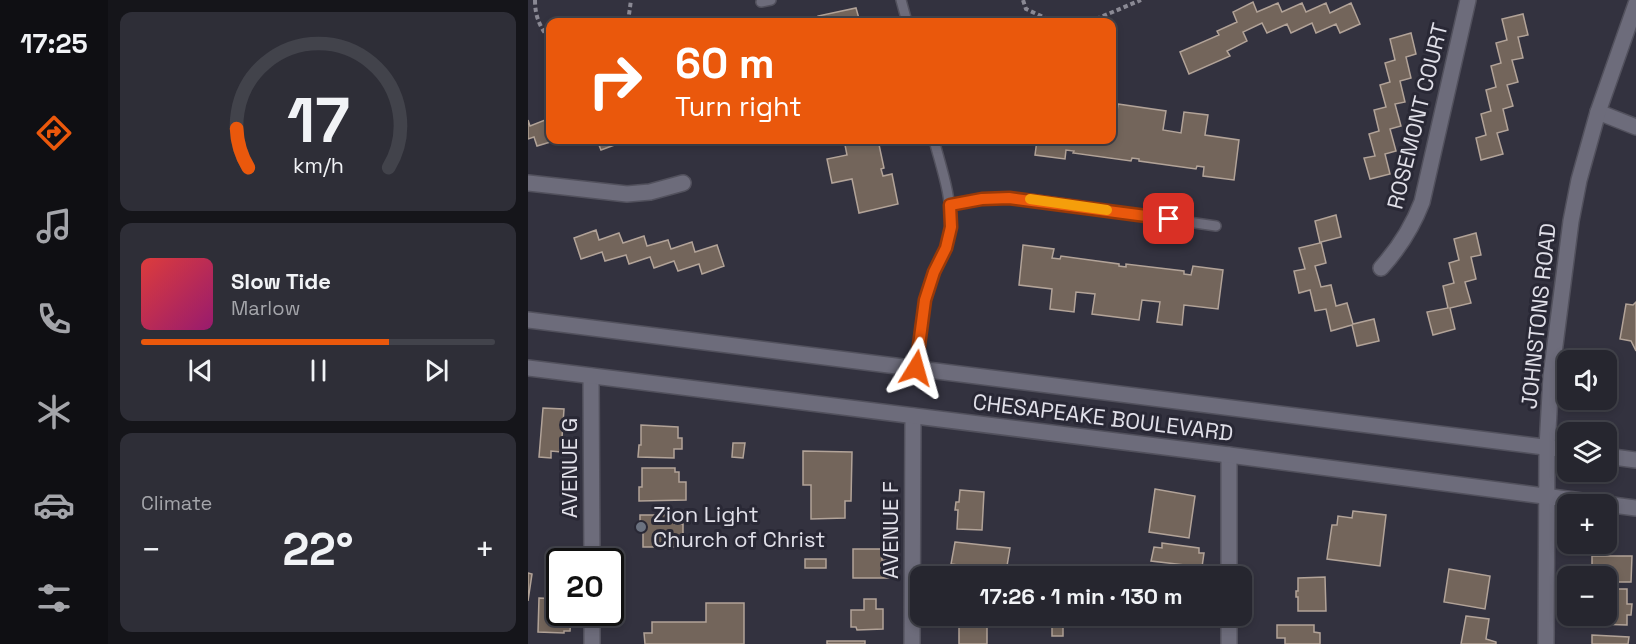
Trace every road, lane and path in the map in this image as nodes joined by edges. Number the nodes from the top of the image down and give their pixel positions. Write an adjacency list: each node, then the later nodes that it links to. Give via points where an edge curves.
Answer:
1 (535, 0): 12 (path, via 535,14)
2 (631, 0): 8 (path)
3 (901, 0): 9 (lane)
4 (1023, 0): 10 (path, via 1026,9)
5 (1141, 0): 11 (path)
6 (1468, 0): 20 (main road, ROSEMONT COURT, via 1422,202 1399,249)
7 (1636, 4): 13 (main road, JOHNSTONS ROAD)
8 (629, 18)
9 (906, 18)
10 (1045, 18)
11 (1098, 18)
12 (546, 35)
13 (1598, 112): 14 (main road); 26 (main road, JOHNSTONS ROAD, via 1571,221 1551,376)
14 (1636, 127)
15 (935, 144): 18 (lane)
16 (528, 183): 17 (main road, via 627,194)
17 (683, 183)
18 (950, 205): 19 (lane, via 982,199 1029,199); 23 (lane, via 951,227 925,300)
19 (1216, 226)
20 (1381, 268)
21 (528, 320): 23 (main road, CHESAPEAKE BOULEVARD)
22 (528, 368): 24 (main road, CHESAPEAKE BOULEVARD)
23 (916, 368): 26 (main road, CHESAPEAKE BOULEVARD)
24 (591, 376): 25 (main road, CHESAPEAKE BOULEVARD); 33 (main road, AVENUE G)
25 (913, 416): 28 (main road, CHESAPEAKE BOULEVARD); 38 (main road, AVENUE F)
26 (1547, 447): 27 (main road, CHESAPEAKE BOULEVARD); 31 (main road, JOHNSTONS ROAD)
27 (1557, 448)
28 (1229, 455): 31 (main road, CHESAPEAKE BOULEVARD); 34 (main road)
29 (1617, 457): 30 (main road)
30 (1636, 460)
31 (1547, 496): 32 (main road, CHESAPEAKE BOULEVARD); 40 (main road, JOHNSTONS ROAD)
32 (1636, 508)
33 (592, 548)
34 (1229, 566)
35 (592, 626): 37 (main road)
36 (1229, 626): 39 (main road)
37 (592, 644)
38 (912, 644)
39 (1229, 644)
40 (1546, 644)

